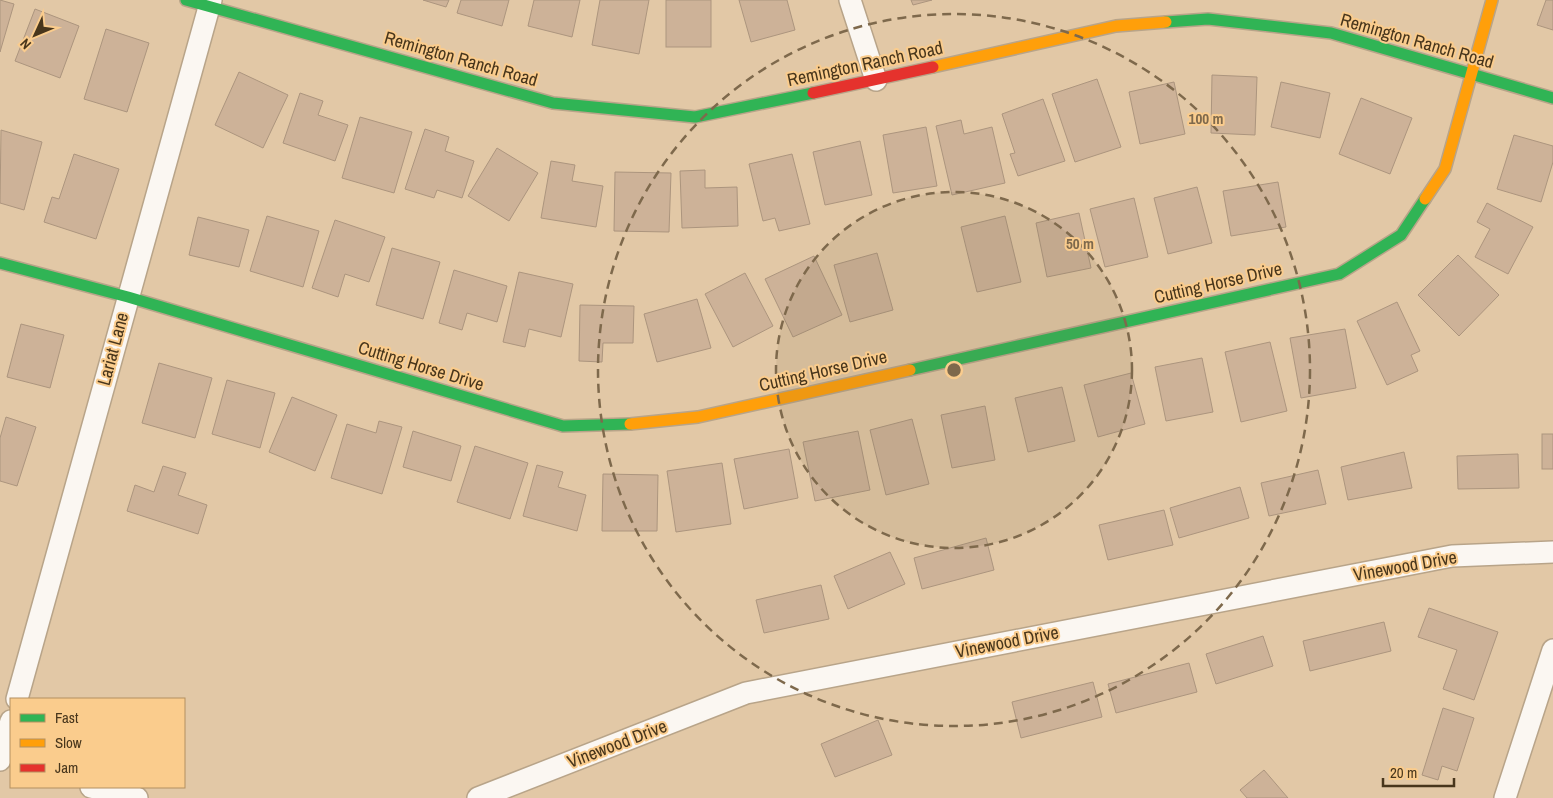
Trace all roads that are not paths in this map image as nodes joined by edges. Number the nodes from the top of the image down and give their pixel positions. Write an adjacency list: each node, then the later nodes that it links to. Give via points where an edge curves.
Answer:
1 (186, 0): 4 (street, Remington Ranch Road)
2 (850, 0): 6 (street)
3 (1492, 0): 5 (street, Cutting Horse Drive)
4 (210, 3): 6 (street, Remington Ranch Road, via 553,103 696,117); 9 (street, Lariat Lane)
5 (1473, 75): 6 (street, Remington Ranch Road, via 1331,33 1208,19 1116,26); 7 (street, Remington Ranch Road); 9 (street, Cutting Horse Drive, via 1445,169 1401,235 1339,274 698,417 622,425 563,426)
6 (876, 80)
7 (1553, 98)
8 (0, 263): 9 (street, Cutting Horse Drive)
9 (128, 297): 12 (street, Lariat Lane)
10 (1553, 552): 17 (street, Vinewood Drive, via 1452,556 746,693)
11 (1553, 650): 18 (street)
12 (18, 698)
13 (10, 725): 14 (street)
14 (0, 760)
15 (95, 788): 16 (street)
16 (137, 798)
17 (478, 798)
18 (1505, 798)

